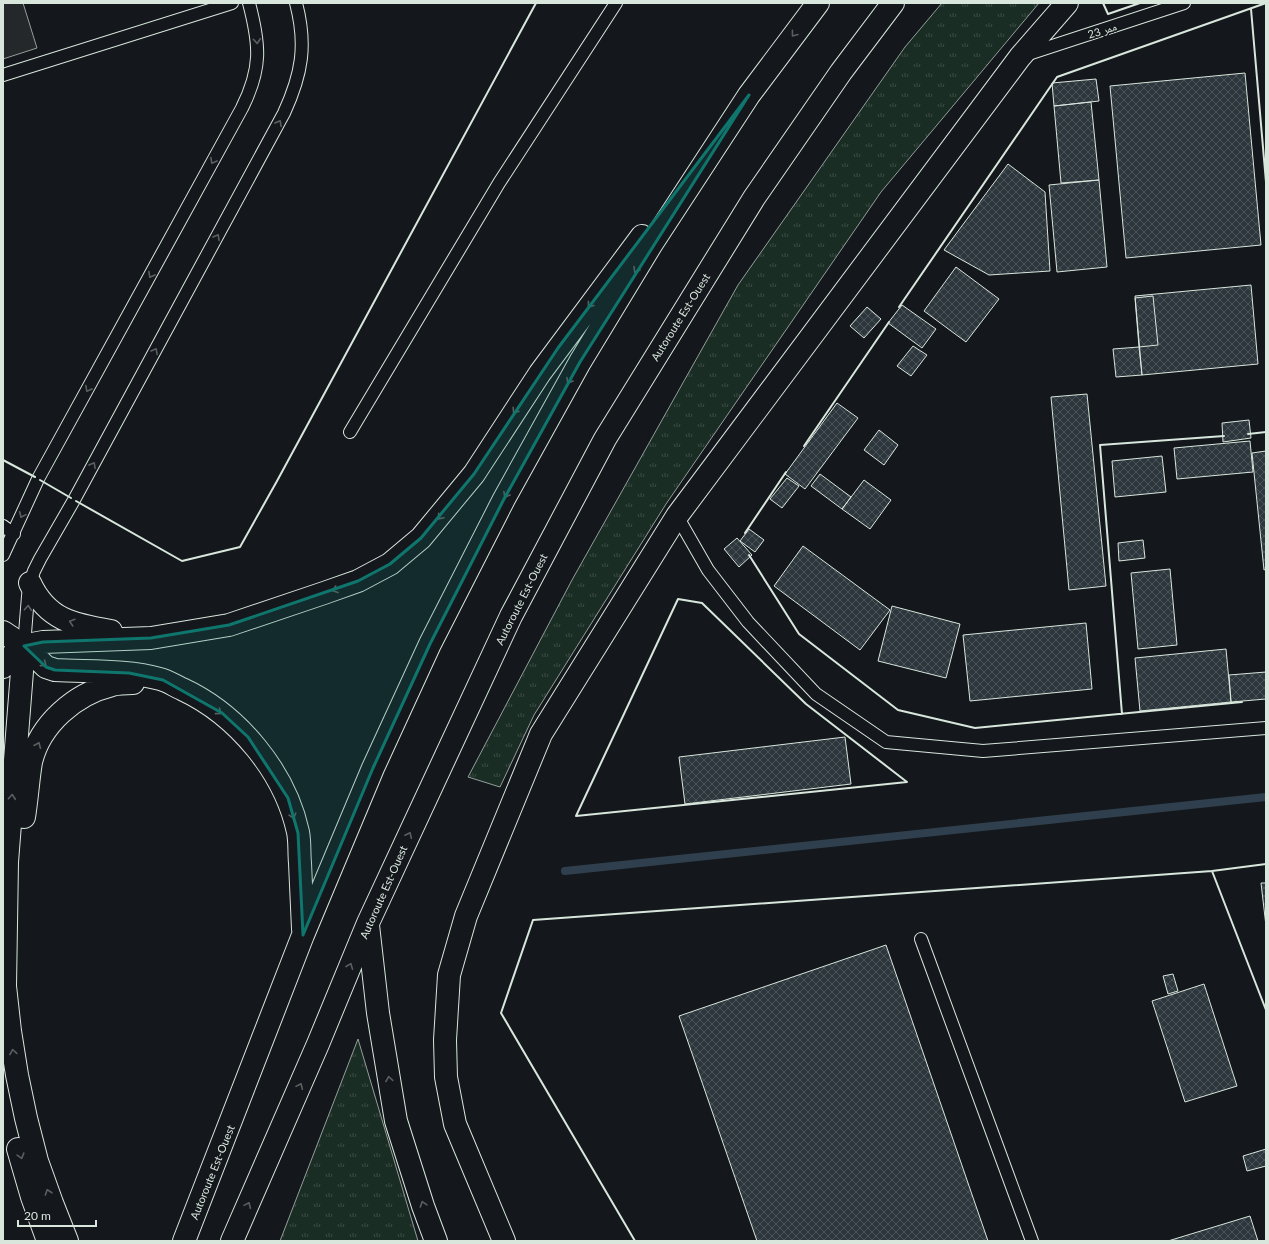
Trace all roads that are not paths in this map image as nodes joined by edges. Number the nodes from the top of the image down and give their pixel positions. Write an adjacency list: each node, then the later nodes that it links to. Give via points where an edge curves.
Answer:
1 (232, 3): 10 (lane)
2 (249, 3): 15 (lane, one-way to 15, via 256,29 257,46 257,62 250,93 38,479)
3 (296, 3): 17 (lane, one-way to 3, via 40,559 289,102 298,78 301,60 301,22)
4 (616, 3): 12 (lane, via 499,184)
5 (818, 3): 11 (main road, Autoroute Est-Ouest, one-way to 11)
6 (893, 3): 25 (main road, Autoroute Est-Ouest, one-way to 6, via 511,616 605,439 754,198 841,72)
7 (1067, 3): 9 (main road)
8 (1184, 3): 9 (lane, ممر 23)
9 (1020, 57): 13 (main road)
10 (3, 75)
11 (748, 95): 19 (main road, one-way to 19, via 553,354 474,474 421,538 390,564 358,581 229,625); 26 (main road, Autoroute Est-Ouest, one-way to 26, via 651,245 504,499 430,644 373,768)
12 (350, 432)
13 (678, 516): 23 (lane, via 708,570 748,622 816,694 886,742 983,751); 34 (main road, via 541,734 466,916 448,975 446,1078 455,1124)
14 (3, 526): 15 (lane)
15 (14, 534): 16 (lane)
16 (3, 555)
17 (30, 583): 19 (main road, one-way to 17, via 93,628 56,616 36,596); 20 (lane, one-way to 17)
18 (3, 632): 20 (main road)
19 (151, 638): 20 (main road, via 43,642)
20 (24, 646): 21 (main road); 22 (main road, one-way to 22, via 46,667 55,670 147,676 163,680); 24 (main road, one-way to 20)
21 (3, 667)
22 (192, 694): 24 (main road, one-way to 22, via 22,832 32,761 40,740 53,720 71,704 91,692 113,685 136,682); 26 (main road, one-way to 26, via 222,713 248,738 270,767 288,798 298,833)
23 (1266, 728)
24 (7, 862): 30 (main road, one-way to 24, via 37,1161 12,1046 5,986)
25 (368, 922): 32 (main road, Autoroute Est-Ouest, one-way to 25); 33 (main road, one-way to 25, via 396,1121 378,1013)
26 (303, 935): 31 (main road, Autoroute Est-Ouest)
27 (921, 939): 35 (lane)
28 (3, 1077): 29 (main road, one-way to 29, via 17,1144)
29 (48, 1241)
30 (67, 1241)
31 (184, 1241)
32 (232, 1241)
33 (436, 1241)
34 (504, 1241)
35 (1032, 1241)

